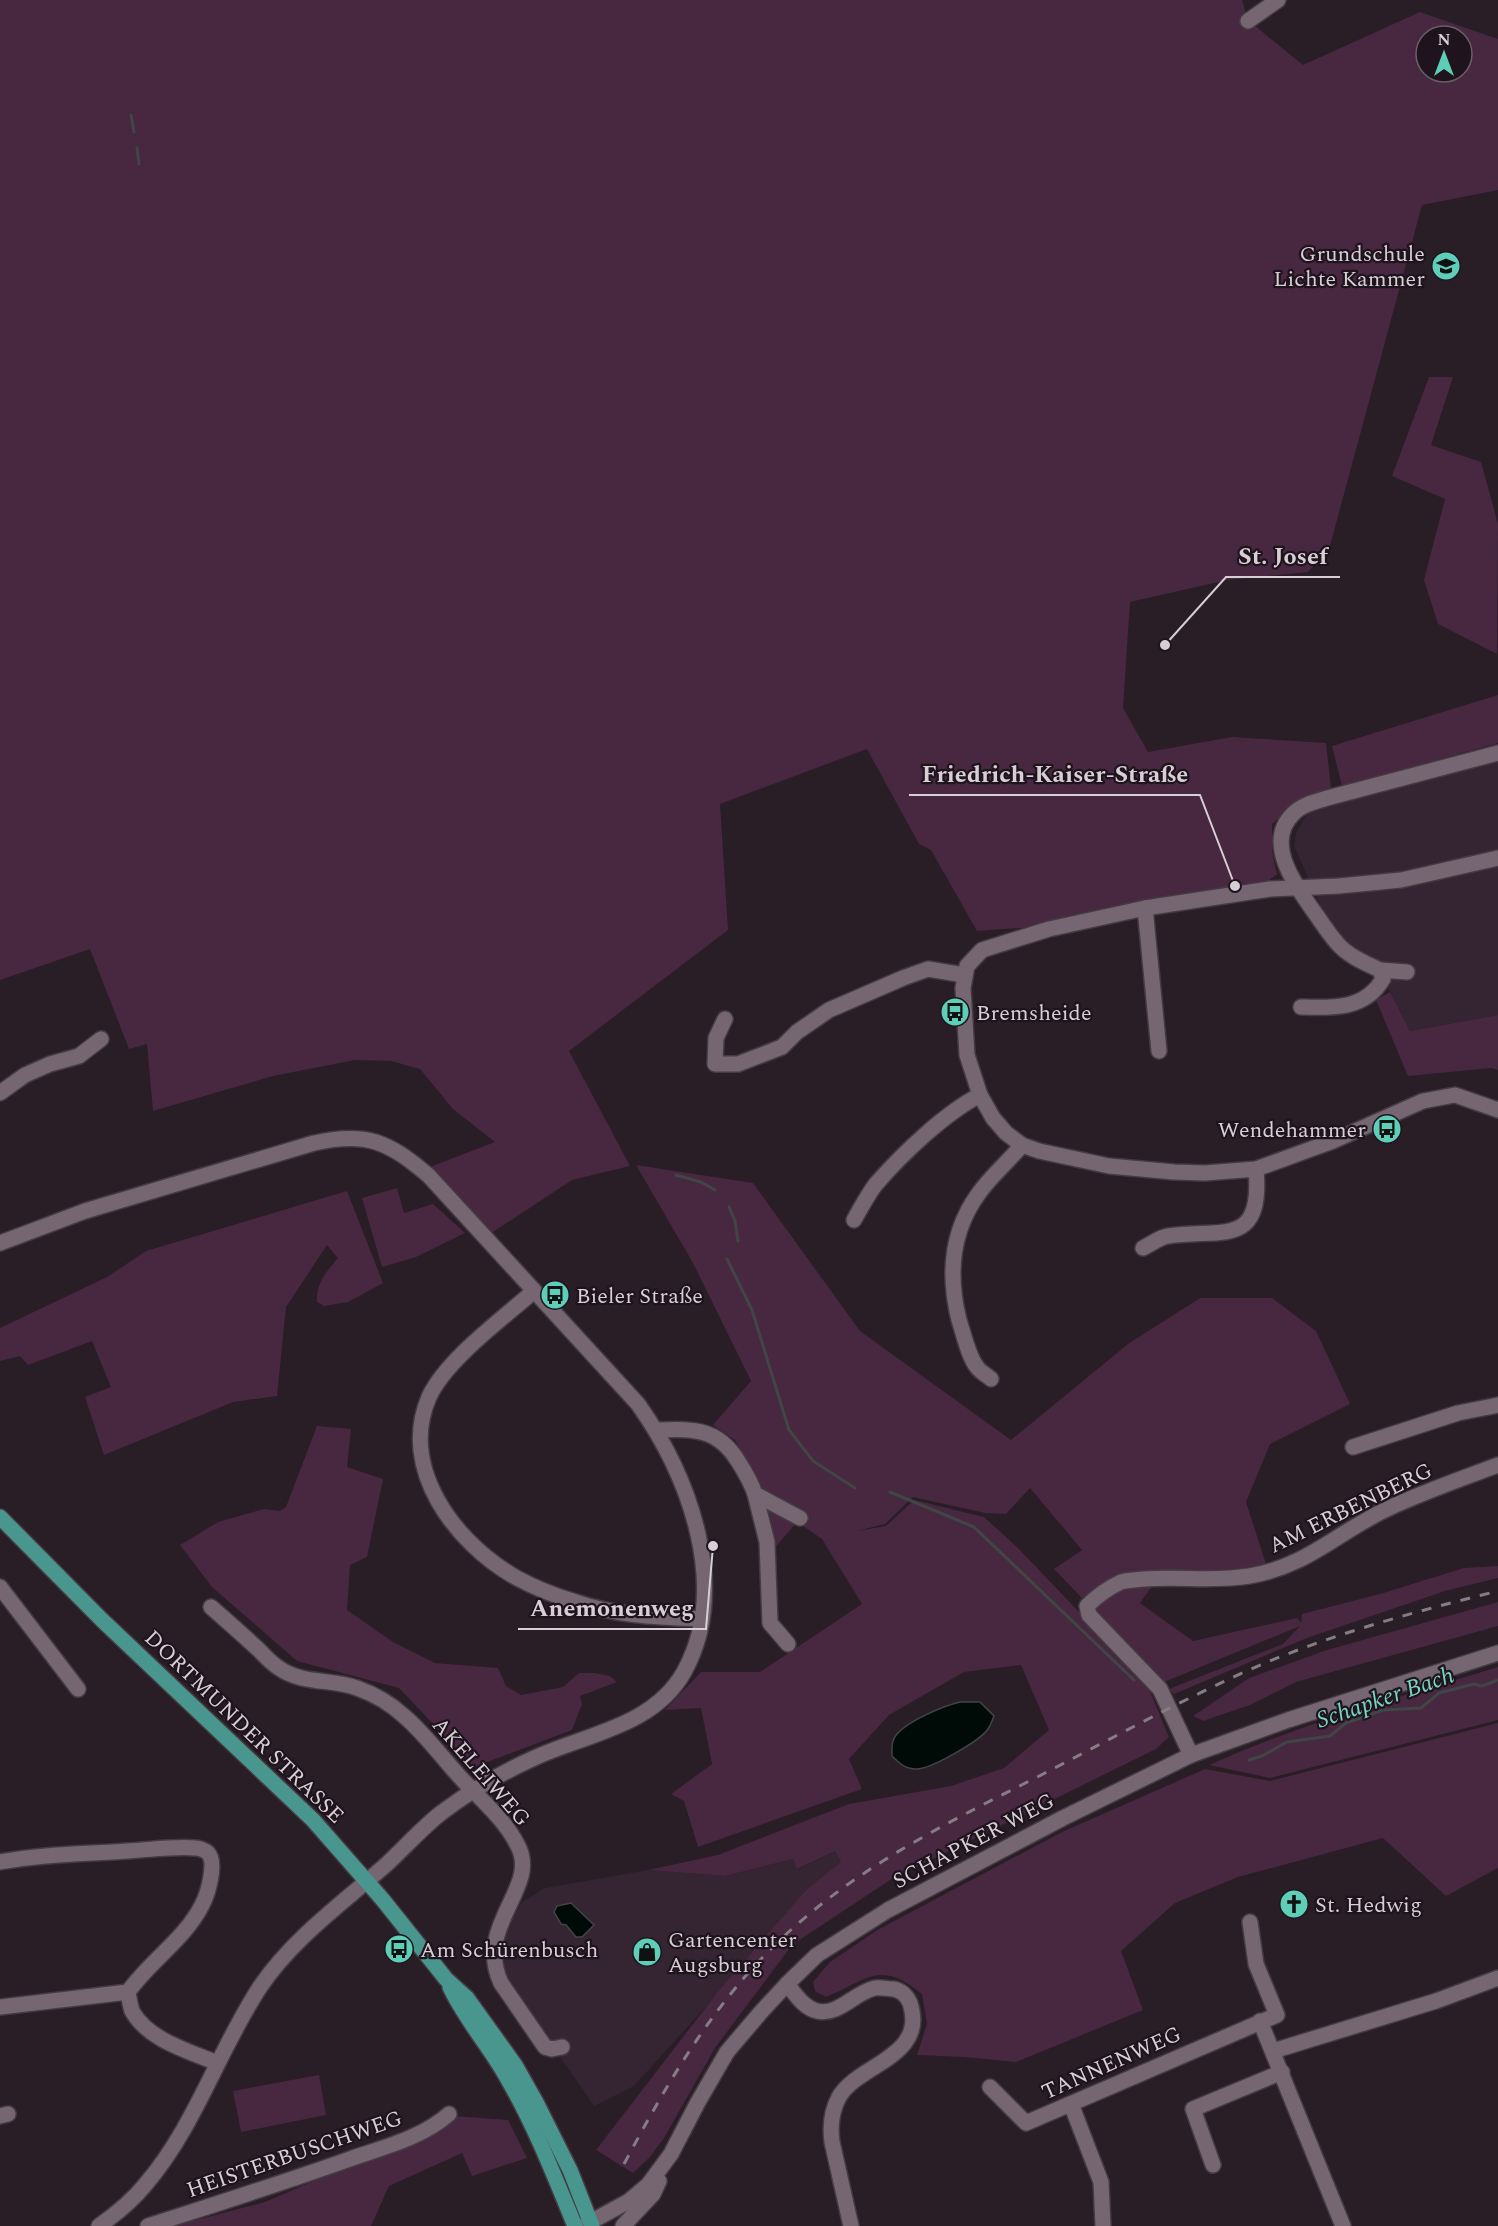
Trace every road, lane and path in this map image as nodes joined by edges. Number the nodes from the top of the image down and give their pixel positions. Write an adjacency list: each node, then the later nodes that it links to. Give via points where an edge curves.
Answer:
1 (1278, 0): 2 (street)
2 (1248, 21)
3 (1498, 753): 5 (street, via 1300,808 1287,821 1282,839 1286,869)
4 (1498, 858): 5 (street, via 1401,879)
5 (1298, 888): 6 (street); 7 (street, via 1338,944)
6 (1144, 908): 9 (street, via 1049,929 982,950); 13 (street)
7 (1380, 970): 8 (street); 10 (street, via 1383,979 1365,1000 1330,1008)
8 (1407, 972)
9 (964, 975): 11 (street, via 928,969 897,980 830,1010 782,1047 738,1064 715,1064 716,1038); 15 (street, via 967,1055)
10 (1300, 1007)
11 (724, 1018)
12 (101, 1039): 14 (street, via 79,1056 25,1075)
13 (1159, 1051)
14 (0, 1093)
15 (980, 1095): 17 (street, via 993,1118); 19 (street, via 919,1141 876,1184)
16 (1498, 1110): 18 (street, via 1455,1095 1423,1101 1333,1141)
17 (1022, 1145): 18 (street, via 1109,1166 1205,1173); 23 (street, via 979,1192 968,1210 953,1258 952,1280 963,1335 976,1367)
18 (1256, 1169): 21 (street, via 1258,1195 1251,1216 1239,1228 1224,1233 1166,1236)
19 (854, 1220)
20 (0, 1243): 22 (street, via 85,1211 218,1170 314,1143 352,1137 391,1147 429,1176)
21 (1143, 1248)
22 (534, 1291): 25 (street, via 617,1380); 33 (street, via 448,1367 429,1398 421,1445 424,1471 439,1505 473,1545 518,1578 547,1592 605,1610)
23 (991, 1379)
24 (1498, 1405): 26 (street, AM ERBENBERG, via 1458,1413)
25 (656, 1430): 28 (street, via 702,1431 715,1436 733,1453); 33 (street, via 683,1484 696,1525 703,1568)
26 (1353, 1447)
27 (1498, 1465): 37 (street, AM ERBENBERG, via 1387,1509 1322,1549 1273,1571 1230,1578 1123,1581 1098,1595 1088,1606 1089,1615 1160,1689)
28 (755, 1494): 30 (street); 34 (street, via 767,1542 770,1623)
29 (0, 1517): 40 (main road, DORTMUNDER STRASSE, via 102,1620 313,1820)
30 (800, 1518)
31 (0, 1587): 36 (street)
32 (212, 1607): 38 (street, AKELEIWEG, via 279,1669 296,1677 358,1688 386,1702 406,1717)
33 (702, 1619): 38 (street, via 684,1671 667,1695 649,1709 631,1721 534,1758)
34 (788, 1644)
35 (1498, 1653): 37 (street, SCHAPKER WEG)
36 (78, 1689)
37 (1191, 1755): 44 (street, SCHAPKER WEG, via 888,1910 817,1955)
38 (473, 1791): 40 (street); 48 (street, AKELEIWEG, via 518,1846 523,1863 520,1883 494,1945 496,1972 545,2047)
39 (0, 1862): 45 (street, via 56,1855 197,1848 207,1852 212,1860 211,1878 202,1905)
40 (367, 1880): 43 (main road, DORTMUNDER STRASSE); 50 (street, via 272,1971)
41 (1250, 1922): 47 (street, via 1256,1964 1277,2014)
42 (1498, 1978): 49 (street)
43 (446, 1979): 58 (main road, DORTMUNDER STRASSE, via 467,1998 515,2065 570,2170); 60 (main road, DORTMUNDER STRASSE, via 526,2112)
44 (787, 1984): 55 (street, SCHAPKER WEG, via 727,2052); 62 (street, via 801,2002 816,2011 833,2010 876,1988 897,1990 908,1997 914,2014 910,2035 893,2055 846,2088 835,2108 830,2128)
45 (128, 1992): 46 (street); 50 (street, via 131,2008 153,2034)
46 (0, 2007)
47 (1260, 2021): 49 (street); 53 (street, TANNENWEG)
48 (562, 2047)
49 (1273, 2051): 51 (street)
50 (217, 2063): 57 (street, via 178,2139 146,2184)
51 (1281, 2072): 56 (street, via 1192,2109); 64 (street)
52 (990, 2087): 53 (street, TANNENWEG, via 1026,2123)
53 (1071, 2104): 63 (street, via 1101,2182)
54 (449, 2114): 59 (street, HEISTERBUSCHWEG, via 435,2127 402,2141)
55 (671, 2154): 58 (street, SCHAPKER WEG, via 648,2185); 61 (street, via 653,2194)
56 (1214, 2165)
57 (111, 2223)
58 (589, 2225)
59 (148, 2226)
60 (575, 2226)
61 (622, 2226)
62 (851, 2226)
63 (1103, 2226)
64 (1343, 2226)

